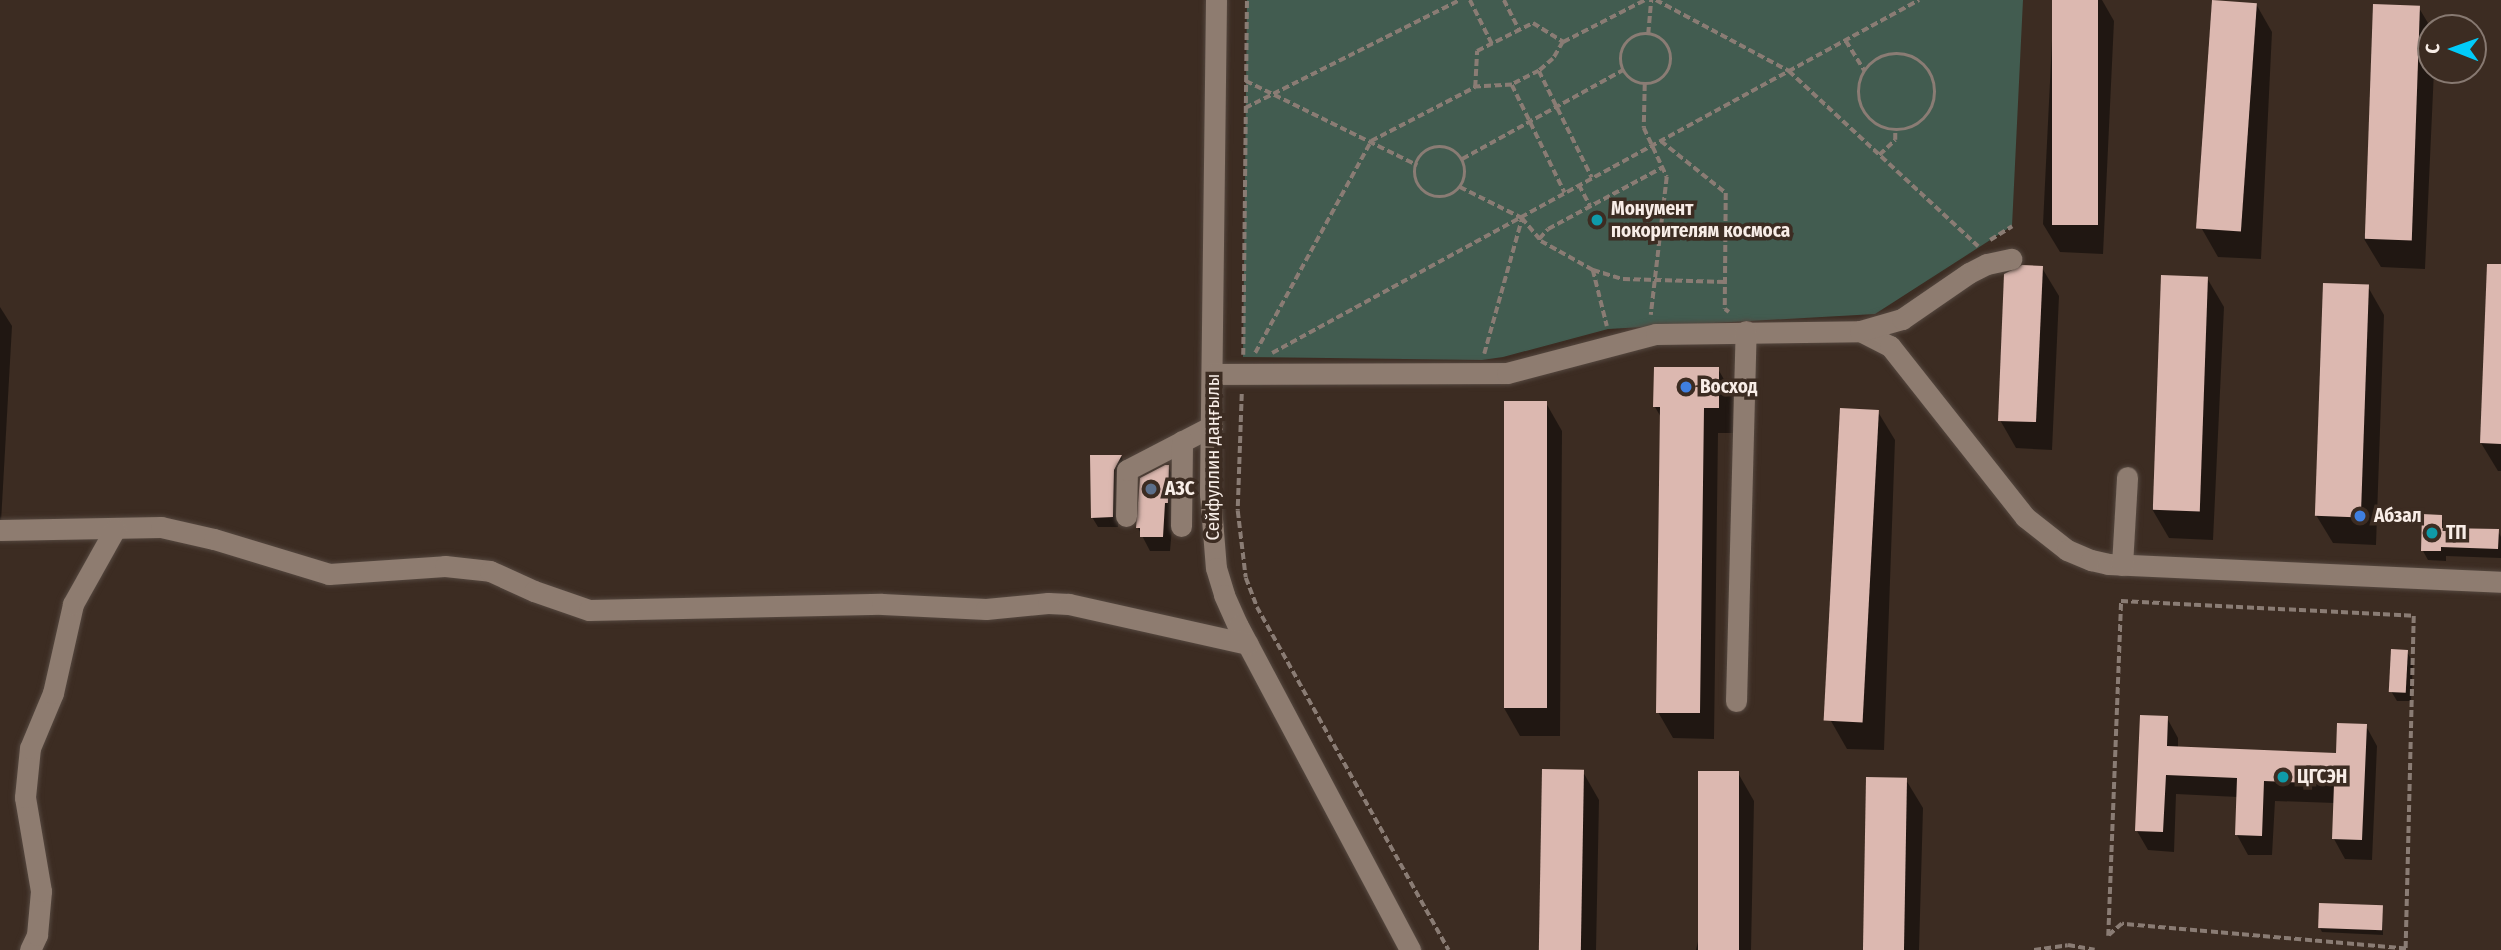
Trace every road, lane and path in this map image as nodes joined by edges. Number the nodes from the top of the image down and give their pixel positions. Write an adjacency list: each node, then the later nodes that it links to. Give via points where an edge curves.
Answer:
1 (1216, 0): 58 (street, Сейфуллин даңғылы)
2 (1247, 0): 19 (path)
3 (1460, 0): 23 (path)
4 (1470, 0): 14 (path)
5 (1504, 0): 10 (path)
6 (1645, 0): 13 (path)
7 (1651, 0): 11 (path)
8 (1657, 0): 17 (path)
9 (1919, 0): 12 (path)
10 (1519, 30): 13 (path, via 1533,23); 14 (path)
11 (1648, 34): 15 (path, via 1627,42 1621,55); 20 (path, via 1662,40 1671,57 1665,75)
12 (1845, 40): 17 (path); 18 (path)
13 (1563, 42): 16 (path)
14 (1492, 44): 22 (path, via 1477,51)
15 (1623, 70): 20 (path, via 1633,81); 24 (path)
16 (1539, 71): 21 (path); 24 (path)
17 (1788, 71): 29 (path); 31 (path)
18 (1866, 71): 27 (path, via 1860,85 1863,107 1877,124); 27 (path, via 1882,57 1896,54 1911,56 1928,70 1935,90 1929,112 1913,126)
19 (1246, 80): 23 (path); 25 (path)
20 (1645, 84): 30 (path, via 1644,128)
21 (1512, 85): 22 (path); 26 (path)
22 (1475, 87): 28 (path)
23 (1273, 94): 25 (path); 28 (path)
24 (1557, 107): 26 (path); 35 (path)
25 (1245, 108): 57 (path)
26 (1530, 121): 32 (path); 38 (path)
27 (1895, 129): 31 (path, via 1895,140)
28 (1371, 141): 33 (path); 57 (path)
29 (1661, 141): 30 (path); 48 (path, via 1726,193)
30 (1651, 146): 34 (path); 35 (path)
31 (1879, 155): 43 (path)
32 (1462, 159): 33 (path, via 1437,147 1424,153); 37 (path, via 1465,174)
33 (1416, 165): 37 (path, via 1417,180 1429,195 1448,196)
34 (1663, 167): 39 (path); 47 (path, via 1667,177)
35 (1592, 178): 36 (path)
36 (1579, 185): 38 (path); 39 (path)
37 (1460, 187): 40 (path)
38 (1565, 193): 40 (path)
39 (1590, 206): 42 (path, via 1548,229)
40 (1522, 218): 42 (path); 54 (path); 56 (path, via 1482,360)
41 (2012, 226): 43 (path)
42 (1539, 239): 46 (path)
43 (1979, 248): 44 (path)
44 (1969, 255)
45 (2011, 259): 53 (street, via 1969,273 1902,320)
46 (1593, 270): 47 (path, via 1623,279); 51 (path)
47 (1656, 281): 48 (path); 50 (path, via 1654,312)
48 (1725, 282): 49 (path, via 1725,309)
49 (1732, 314)
50 (1648, 318)
51 (1608, 329)
52 (1746, 331): 53 (street); 57 (street, via 1656,334 1507,373); 69 (street)
53 (1860, 331): 66 (street, via 1890,346 2025,517 2067,550)
54 (1264, 357): 55 (path); 57 (path)
55 (1278, 358)
56 (1493, 359)
57 (1246, 363): 58 (street); 73 (path, via 1238,512 1246,578 1257,607)
58 (1213, 374): 59 (street, Сейфуллин даңғылы)
59 (1212, 425): 60 (street); 65 (street, Сейфуллин даңғылы)
60 (1182, 440): 62 (street, via 1126,470); 65 (street, via 1175,523)
61 (2127, 477): 66 (street)
62 (1126, 516)
63 (115, 529): 64 (street); 68 (street, via 161,527 329,574 445,566 491,571 589,610 882,604 986,609 1069,604); 71 (street, via 73,604 53,693 30,748 26,797 41,891 37,935)
64 (0, 530)
65 (1213, 540): 68 (street, Сейфуллин даңғылы, via 1224,595)
66 (2122, 565): 67 (street)
67 (2501, 582)
68 (1248, 644): 72 (street, Сейфуллин даңғылы)
69 (1736, 701)
70 (2406, 949): 70 (path, via 2414,616 2121,601 2108,936 2122,924)
71 (30, 950)
72 (1410, 950)
73 (1450, 950)
74 (2034, 950): 75 (path, via 2068,945)
75 (2095, 950)

